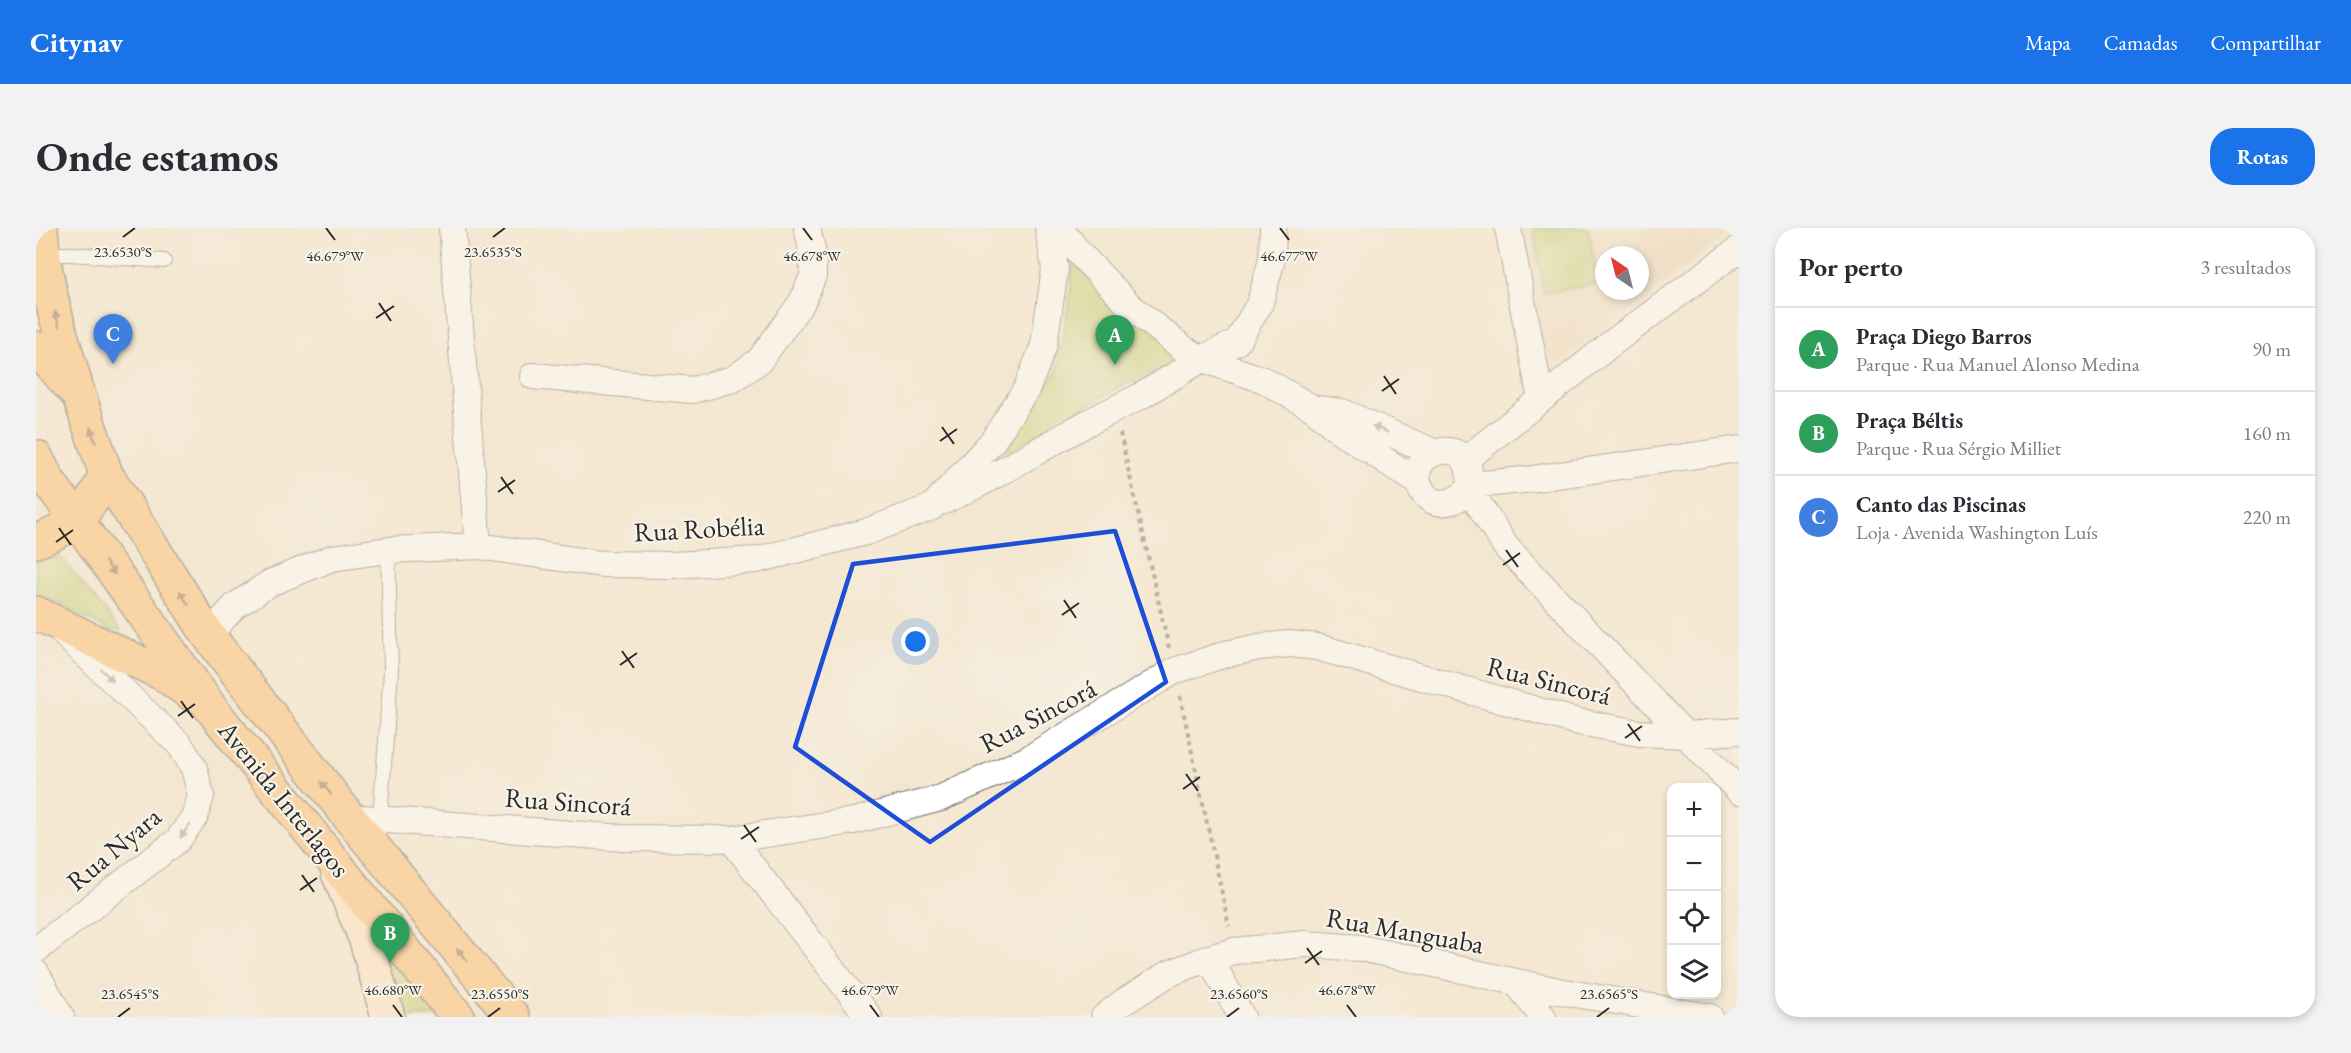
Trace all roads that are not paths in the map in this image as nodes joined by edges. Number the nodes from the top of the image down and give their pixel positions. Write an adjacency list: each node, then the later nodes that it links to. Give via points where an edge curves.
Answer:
1 (452, 228): 25 (street)
2 (807, 228): 12 (street, via 813,276 802,302 759,361 733,379 693,390)
3 (1048, 228): 22 (street, Rua Robélia, via 1055,268 1044,345 1027,388 992,442)
4 (1059, 228): 11 (street, via 1131,307)
5 (1273, 228): 11 (street, via 1272,259 1260,303 1236,342)
6 (1508, 228): 14 (street)
7 (42, 241): 9 (lane, via 72,254); 13 (main road, Avenida Interlagos, one-way to 7, via 55,313)
8 (1739, 249): 14 (street)
9 (164, 261)
10 (36, 348): 13 (main road)
11 (1202, 359): 15 (street, via 1263,380); 22 (street)
12 (533, 376)
13 (79, 396): 19 (main road, Avenida Interlagos, one-way to 13)
14 (1541, 399): 18 (street)
15 (1314, 409): 18 (street, one-way to 15, via 1342,412); 20 (street, via 1337,429)
16 (1739, 449): 18 (street, via 1524,480)
17 (36, 457): 23 (main road, Avenida Interlagos)
18 (1458, 467): 20 (street, via 1424,460 1418,470); 21 (street, via 1461,498); 26 (street)
19 (106, 474): 23 (main road, via 94,500); 29 (main road, Avenida Interlagos, one-way to 19)
20 (1418, 482): 21 (street, via 1432,501)
21 (1444, 503): 26 (street)
22 (932, 507): 25 (street, Rua Robélia, via 866,532 757,560 602,564)
23 (76, 520): 24 (main road); 30 (main road, Avenida Interlagos, one-way to 30)
24 (36, 541)
25 (478, 546): 27 (street, Rua Robélia)
26 (1506, 547): 32 (street)
27 (388, 549): 29 (street, Rua Robélia, via 332,558 270,582 235,606); 34 (lane, via 391,670)
28 (43, 616): 30 (main road, via 165,675); 37 (street, Rua Nyara, one-way to 37, via 180,745 194,768 201,796 195,816 178,840)
29 (208, 635): 34 (main road, Avenida Interlagos, one-way to 29)
30 (210, 707): 36 (main road, Avenida Interlagos)
31 (1739, 732): 32 (street, Rua Sincorá)
32 (1687, 735): 33 (street); 35 (street, Rua Sincorá, via 1639,733 1574,721 1317,647 1259,647 1174,671 1028,759 941,798 854,821)
33 (1739, 791)
34 (365, 818): 35 (street, Rua Sincorá, via 623,838); 44 (main road, Avenida Interlagos, one-way to 34)
35 (731, 839): 45 (street)
36 (330, 855): 42 (main road, via 366,940); 43 (main road, Avenida Interlagos)
37 (36, 950)
38 (1209, 958): 40 (street, Rua Manguaba, via 1234,951 1305,944 1361,948); 46 (street, Rua Manguaba, via 1168,974); 47 (street)
39 (36, 973): 41 (street)
40 (1516, 982): 48 (street); 49 (street, Rua Manguaba)
41 (61, 1017)
42 (388, 1017)
43 (458, 1017)
44 (513, 1017)
45 (869, 1017)
46 (1104, 1017)
47 (1242, 1017)
48 (1543, 1017)
49 (1710, 1017)

